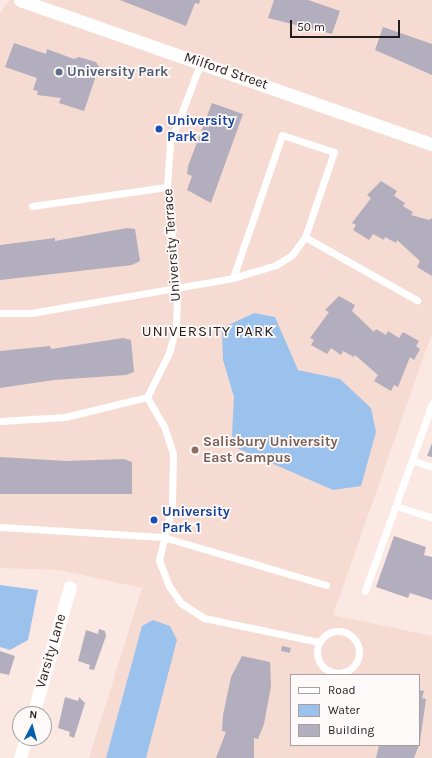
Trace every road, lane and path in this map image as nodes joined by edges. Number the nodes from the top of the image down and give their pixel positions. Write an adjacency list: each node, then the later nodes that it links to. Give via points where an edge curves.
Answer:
1 (20, 0): 2 (street, Milford Street)
2 (38, 3): 3 (street, Milford Street)
3 (201, 62): 4 (street, Milford Street); 5 (lane, University Terrace, via 170,143)
4 (432, 144)
5 (168, 188): 6 (lane); 9 (lane, University Terrace)
6 (32, 206)
7 (305, 237): 8 (lane, via 292,255 276,265); 8 (lane, via 334,152 282,135); 10 (lane)
8 (233, 278): 9 (lane)
9 (177, 290): 11 (lane, via 31,313); 12 (lane, University Terrace, via 176,326 169,353)
10 (417, 300)
11 (0, 313)
12 (147, 397): 14 (lane, via 65,417); 20 (lane, via 164,426 173,454 172,508)
13 (432, 404): 15 (lane)
14 (0, 421)
15 (412, 460): 16 (lane); 17 (lane)
16 (432, 467)
17 (396, 506): 18 (lane); 23 (lane)
18 (432, 518)
19 (0, 527): 20 (lane)
20 (163, 537): 21 (lane); 24 (lane, via 159,560 169,586 193,613)
21 (326, 585)
22 (70, 587): 25 (street, Varsity Lane)
23 (365, 592)
24 (319, 642): 24 (lane, via 335,631 348,634 359,650 355,663 345,671 326,669 318,659)
25 (35, 706)
26 (24, 746): 27 (street)
27 (20, 758)

